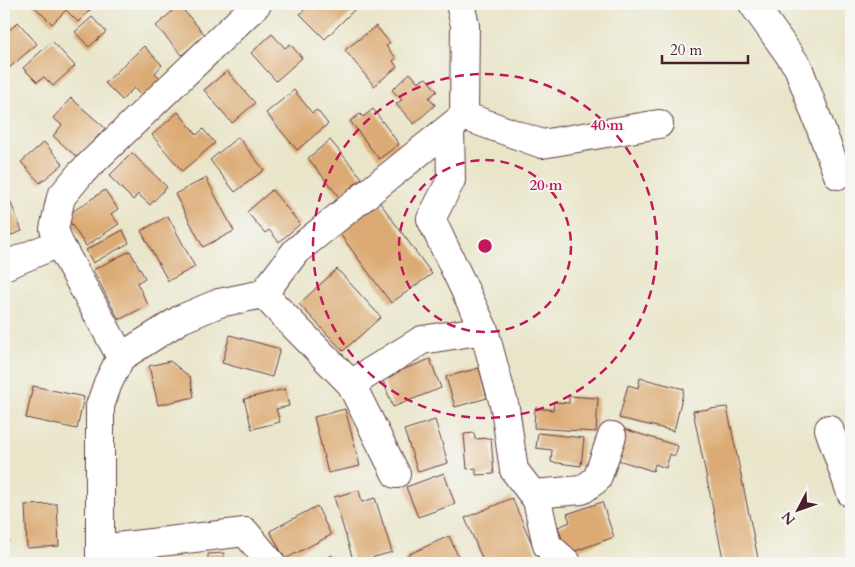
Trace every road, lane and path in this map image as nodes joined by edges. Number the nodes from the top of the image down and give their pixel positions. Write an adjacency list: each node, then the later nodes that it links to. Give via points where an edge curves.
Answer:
1 (257, 4): 7 (street, via 80,174 61,197 54,229)
2 (460, 4): 4 (street, via 465,25)
3 (754, 4): 6 (street, via 798,67)
4 (457, 122): 5 (street, via 542,144); 9 (street, via 296,251); 10 (street, via 451,180 431,219)
5 (659, 124)
6 (838, 175)
7 (59, 244): 8 (street); 11 (street)
8 (4, 266)
9 (263, 294): 11 (street, via 219,303 181,319); 12 (street)
10 (484, 330): 12 (street, via 422,340); 17 (street, via 505,408 514,470)
11 (121, 357): 18 (street, via 100,406)
12 (352, 384): 15 (street)
13 (830, 429): 16 (street)
14 (612, 436): 17 (street, via 597,479 582,490)
15 (396, 474)
16 (851, 492)
17 (533, 494): 20 (street, via 538,500 547,545)
18 (100, 556): 19 (street, via 245,532)
19 (271, 563)
20 (568, 563)

